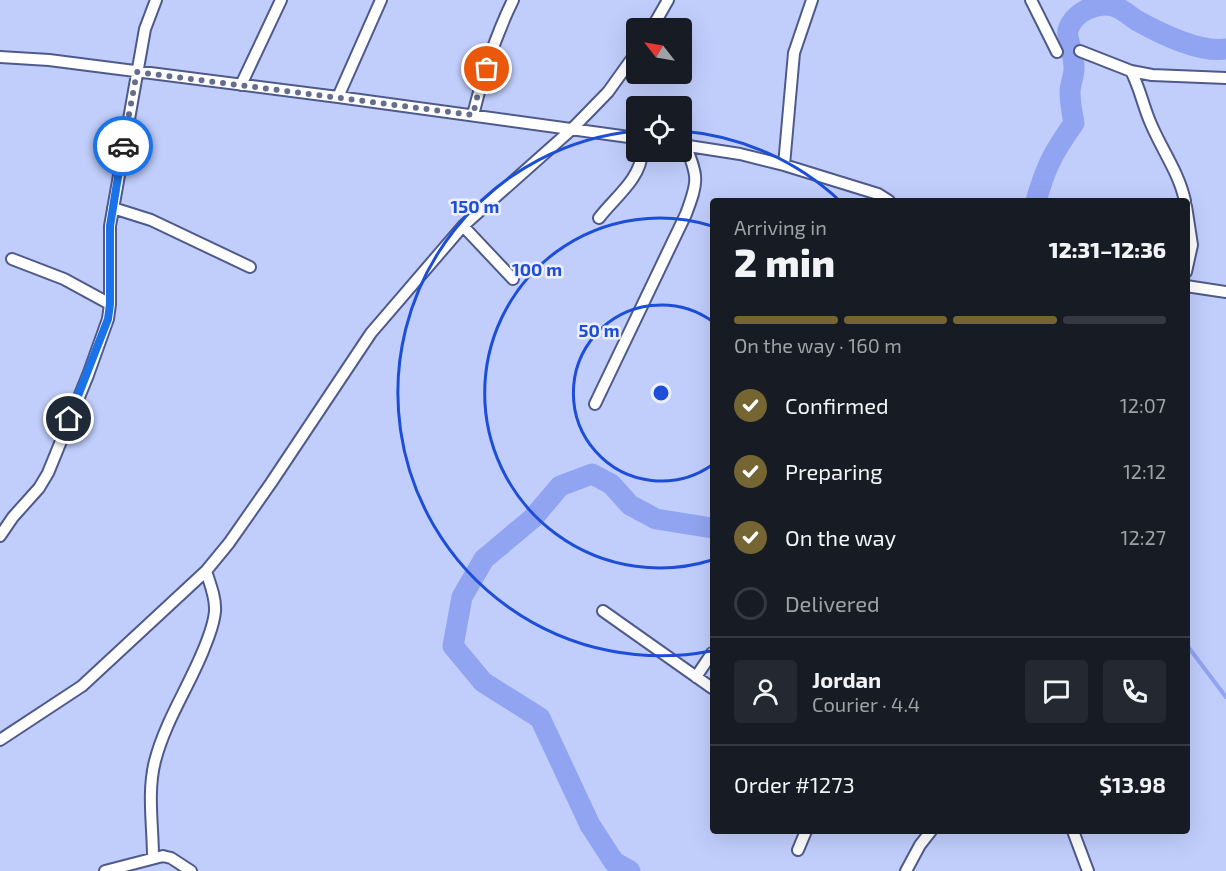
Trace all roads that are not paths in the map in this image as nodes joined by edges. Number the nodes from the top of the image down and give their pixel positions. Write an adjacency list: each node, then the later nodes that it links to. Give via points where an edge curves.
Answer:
1 (156, 0): 14 (street, via 145,29)
2 (280, 0): 16 (street)
3 (381, 0): 17 (street)
4 (513, 0): 18 (street)
5 (668, 0): 8 (street)
6 (812, 0): 24 (street, via 794,53)
7 (1031, 0): 10 (street)
8 (658, 18)
9 (1080, 51): 13 (street)
10 (1058, 52)
11 (0, 57): 14 (street)
12 (626, 67): 19 (street)
13 (1131, 70): 15 (street, via 1152,75); 26 (street)
14 (137, 72): 16 (street); 27 (street)
15 (1226, 78)
16 (241, 86): 17 (street)
17 (338, 97): 18 (street)
18 (473, 115): 19 (street)
19 (572, 129): 20 (street); 29 (street)
20 (626, 137)
21 (692, 146): 24 (street)
22 (642, 162): 28 (street)
23 (690, 162): 38 (street, via 697,177 686,214)
24 (784, 165): 25 (street)
25 (884, 198)
26 (1184, 198)
27 (113, 208): 33 (street, via 152,220); 37 (street)
28 (599, 218)
29 (463, 226): 34 (street); 40 (street, via 371,333 248,516)
30 (1190, 232): 31 (street)
31 (1190, 254)
32 (12, 259): 37 (street, via 64,279)
33 (250, 267)
34 (513, 279)
35 (1190, 287): 36 (street)
36 (1226, 292)
37 (110, 304): 39 (street, via 98,349 48,473)
38 (595, 404)
39 (0, 536)
40 (206, 571): 45 (street, via 82,686); 50 (street, via 214,596 213,624 155,761)
41 (603, 611): 43 (street)
42 (710, 656): 43 (street)
43 (696, 677): 44 (street)
44 (710, 687)
45 (0, 740)
46 (805, 834): 49 (street)
47 (928, 834): 53 (street)
48 (1074, 834): 54 (street)
49 (798, 850)
50 (153, 857): 51 (street); 52 (street, via 171,858)
51 (105, 871)
52 (191, 871)
53 (906, 871)
54 (1088, 871)

